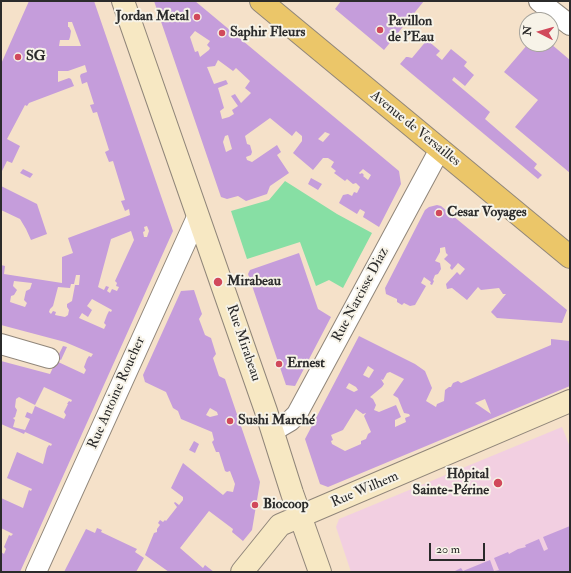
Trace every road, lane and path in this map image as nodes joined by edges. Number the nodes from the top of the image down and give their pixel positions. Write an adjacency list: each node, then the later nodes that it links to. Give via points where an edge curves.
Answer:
1 (123, 1): 6 (street, Rue Mirabeau)
2 (261, 1): 5 (main road, Avenue de Versailles)
3 (539, 1): 4 (street)
4 (570, 25)
5 (440, 149): 7 (main road, Avenue de Versailles); 11 (street, Rue Narcisse Diaz, via 297,414)
6 (198, 215): 11 (street, Rue Mirabeau); 13 (street, Rue Antoine Roucher)
7 (570, 257)
8 (1, 344): 9 (street)
9 (49, 358)
10 (570, 401): 12 (street, Rue Wilhem)
11 (273, 432): 12 (street, Rue Mirabeau)
12 (301, 517): 14 (street, Rue Wilhem, via 280,525); 15 (street, Rue Mirabeau)
13 (36, 572)
14 (242, 572)
15 (320, 572)

